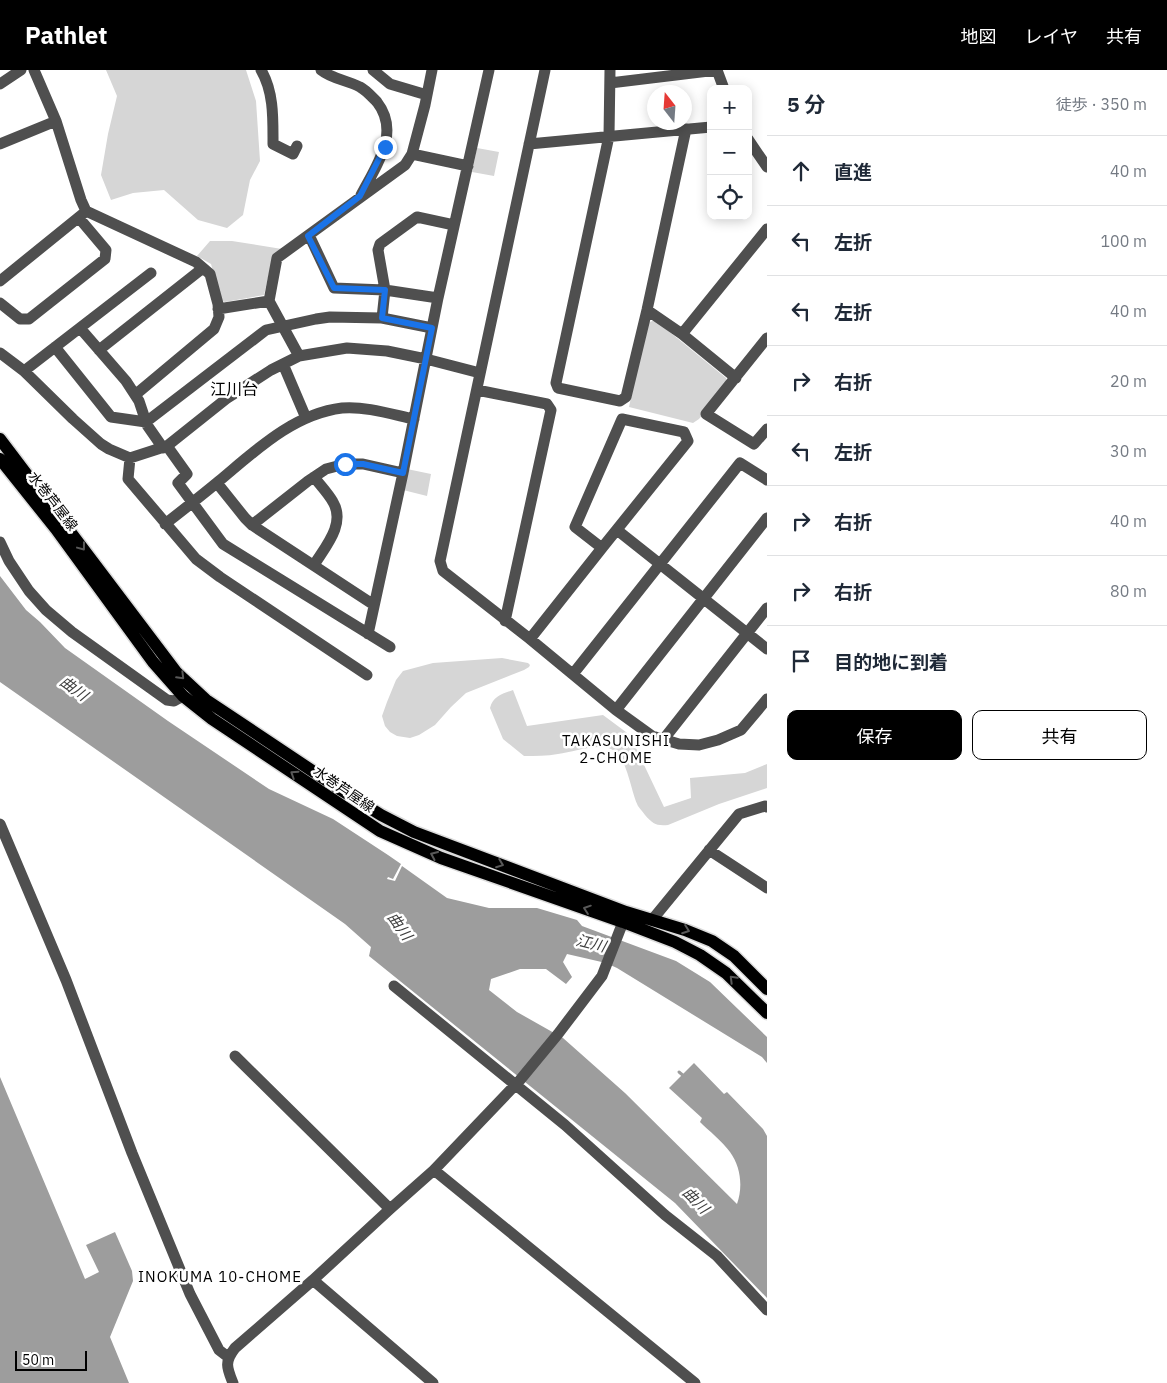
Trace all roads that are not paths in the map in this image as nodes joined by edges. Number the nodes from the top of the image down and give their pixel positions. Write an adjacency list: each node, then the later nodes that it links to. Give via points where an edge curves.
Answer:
1 (21, 70): 13 (street)
2 (34, 70): 16 (street)
3 (261, 70): 25 (street, via 270,92 273,144 293,154)
4 (321, 70): 29 (street, via 361,88 383,110 387,121 385,147)
5 (373, 70): 15 (street, via 390,84)
6 (432, 70): 15 (street)
7 (489, 70): 27 (street)
8 (545, 70): 23 (street)
9 (610, 70): 12 (street)
10 (717, 70): 11 (street); 14 (street)
11 (674, 73): 12 (street)
12 (610, 83): 21 (street)
13 (0, 84)
14 (723, 85)
15 (427, 95): 26 (street)
16 (56, 121): 22 (street); 30 (street)
17 (707, 127): 18 (street)
18 (692, 129)
19 (675, 130): 21 (street)
20 (686, 130): 42 (street)
21 (610, 136): 23 (street); 42 (street, via 556,383 558,388 620,401 626,397)
22 (0, 144)
23 (529, 144): 56 (street)
24 (752, 145): 28 (street)
25 (296, 146)
26 (412, 154): 27 (street); 29 (street, via 405,165)
27 (468, 166): 31 (street)
28 (767, 167)
29 (360, 196): 33 (street)
30 (83, 215): 34 (street, via 196,262); 36 (street); 40 (street, via 106,250 104,259 29,319 20,319)
31 (454, 225): 37 (street, via 417,217 380,244 378,250); 38 (street)
32 (767, 228): 47 (street)
33 (308, 236): 37 (street, via 334,288); 39 (street, via 277,258)
34 (203, 268): 41 (street, via 210,274); 50 (street)
35 (151, 273): 45 (street)
36 (0, 281)
37 (385, 290): 38 (street); 43 (street)
38 (438, 298): 46 (street)
39 (269, 301): 41 (street); 44 (street)
40 (0, 303)
41 (218, 309): 59 (street, via 219,317 214,329)
42 (647, 310): 47 (street)
43 (382, 318): 44 (street, via 330,317); 46 (street)
44 (283, 327): 52 (street); 62 (street, via 266,330)
45 (80, 328): 49 (street); 50 (street)
46 (432, 328): 53 (street)
47 (682, 334): 57 (street)
48 (767, 338): 57 (street)
49 (55, 347): 55 (street); 62 (street, via 111,417)
50 (99, 350): 59 (street)
51 (0, 353): 55 (street)
52 (299, 356): 53 (street, via 347,348 387,351); 54 (street)
53 (426, 359): 56 (street); 61 (street)
54 (282, 364): 60 (street); 65 (street, via 226,399)
55 (24, 371): 66 (street, via 101,444)
56 (480, 373): 58 (street)
57 (736, 378): 63 (street, via 706,414 754,444)
58 (477, 390): 84 (street, via 440,561 443,571); 84 (street, via 547,404 551,410)
59 (135, 395): 62 (street)
60 (306, 418): 61 (street, via 342,408); 71 (street, via 290,425)
61 (414, 418): 68 (street)
62 (146, 422): 65 (street)
63 (767, 429)
64 (0, 439): 100 (main road, 水巻芦屋線, one-way to 100, via 176,673 206,700 341,790 414,832)
65 (165, 447): 66 (street); 72 (street, via 187,474 178,483)
66 (130, 458): 74 (street, via 128,479)
67 (0, 459): 92 (main road, 水巻芦屋線, via 56,529 153,662)
68 (403, 473): 69 (street, via 363,464 345,464 326,469); 82 (street)
69 (314, 477): 75 (street); 80 (street, via 334,503 338,520)
70 (767, 480): 79 (street, via 740,463)
71 (217, 483): 72 (street); 75 (street)
72 (192, 503): 74 (street); 86 (street, via 223,544)
73 (767, 518): 81 (street)
74 (165, 524): 91 (street, via 196,559 220,578)
75 (252, 525): 80 (street)
76 (617, 530): 78 (street); 78 (street, via 688,441 684,432 622,419 574,527); 79 (street)
77 (0, 542): 92 (street, via 29,591 72,632 167,700 174,701)
78 (602, 548): 87 (street)
79 (660, 564): 81 (street); 90 (street)
80 (314, 565): 82 (street)
81 (703, 598): 85 (street); 94 (street)
82 (374, 605): 86 (street)
83 (767, 608): 85 (street)
84 (505, 620): 87 (street)
85 (747, 633): 89 (street); 95 (street)
86 (368, 634): 88 (street)
87 (530, 639): 90 (street)
88 (390, 647)
89 (767, 649)
90 (573, 674): 94 (street)
91 (367, 675)
92 (183, 696): 101 (main road, 水巻芦屋線, one-way to 92, via 441,858 380,831 212,719)
93 (767, 699): 95 (street, via 741,730 718,740 679,744)
94 (616, 710): 95 (street, via 652,736)
95 (663, 740)
96 (767, 807): 98 (street, via 739,814)
97 (0, 824): 111 (street, via 66,980 187,1286 219,1350)
98 (709, 850): 99 (street); 100 (street)
99 (767, 888)
100 (652, 920): 103 (main road, 水巻芦屋線, one-way to 103, via 712,941 734,956)
101 (621, 926): 104 (main road, 水巻芦屋線, one-way to 101, via 726,973 700,955 675,942); 106 (street, via 602,976)
102 (394, 986): 106 (street)
103 (767, 989)
104 (767, 1013)
105 (235, 1056): 108 (street)
106 (518, 1082): 107 (street); 110 (street, via 665,1214 717,1256)
107 (434, 1170): 108 (street); 114 (street)
108 (390, 1209): 109 (street)
109 (313, 1280): 111 (street); 113 (street)
110 (767, 1310)
111 (228, 1357): 112 (street)
112 (233, 1383)
113 (433, 1383)
114 (695, 1383)

